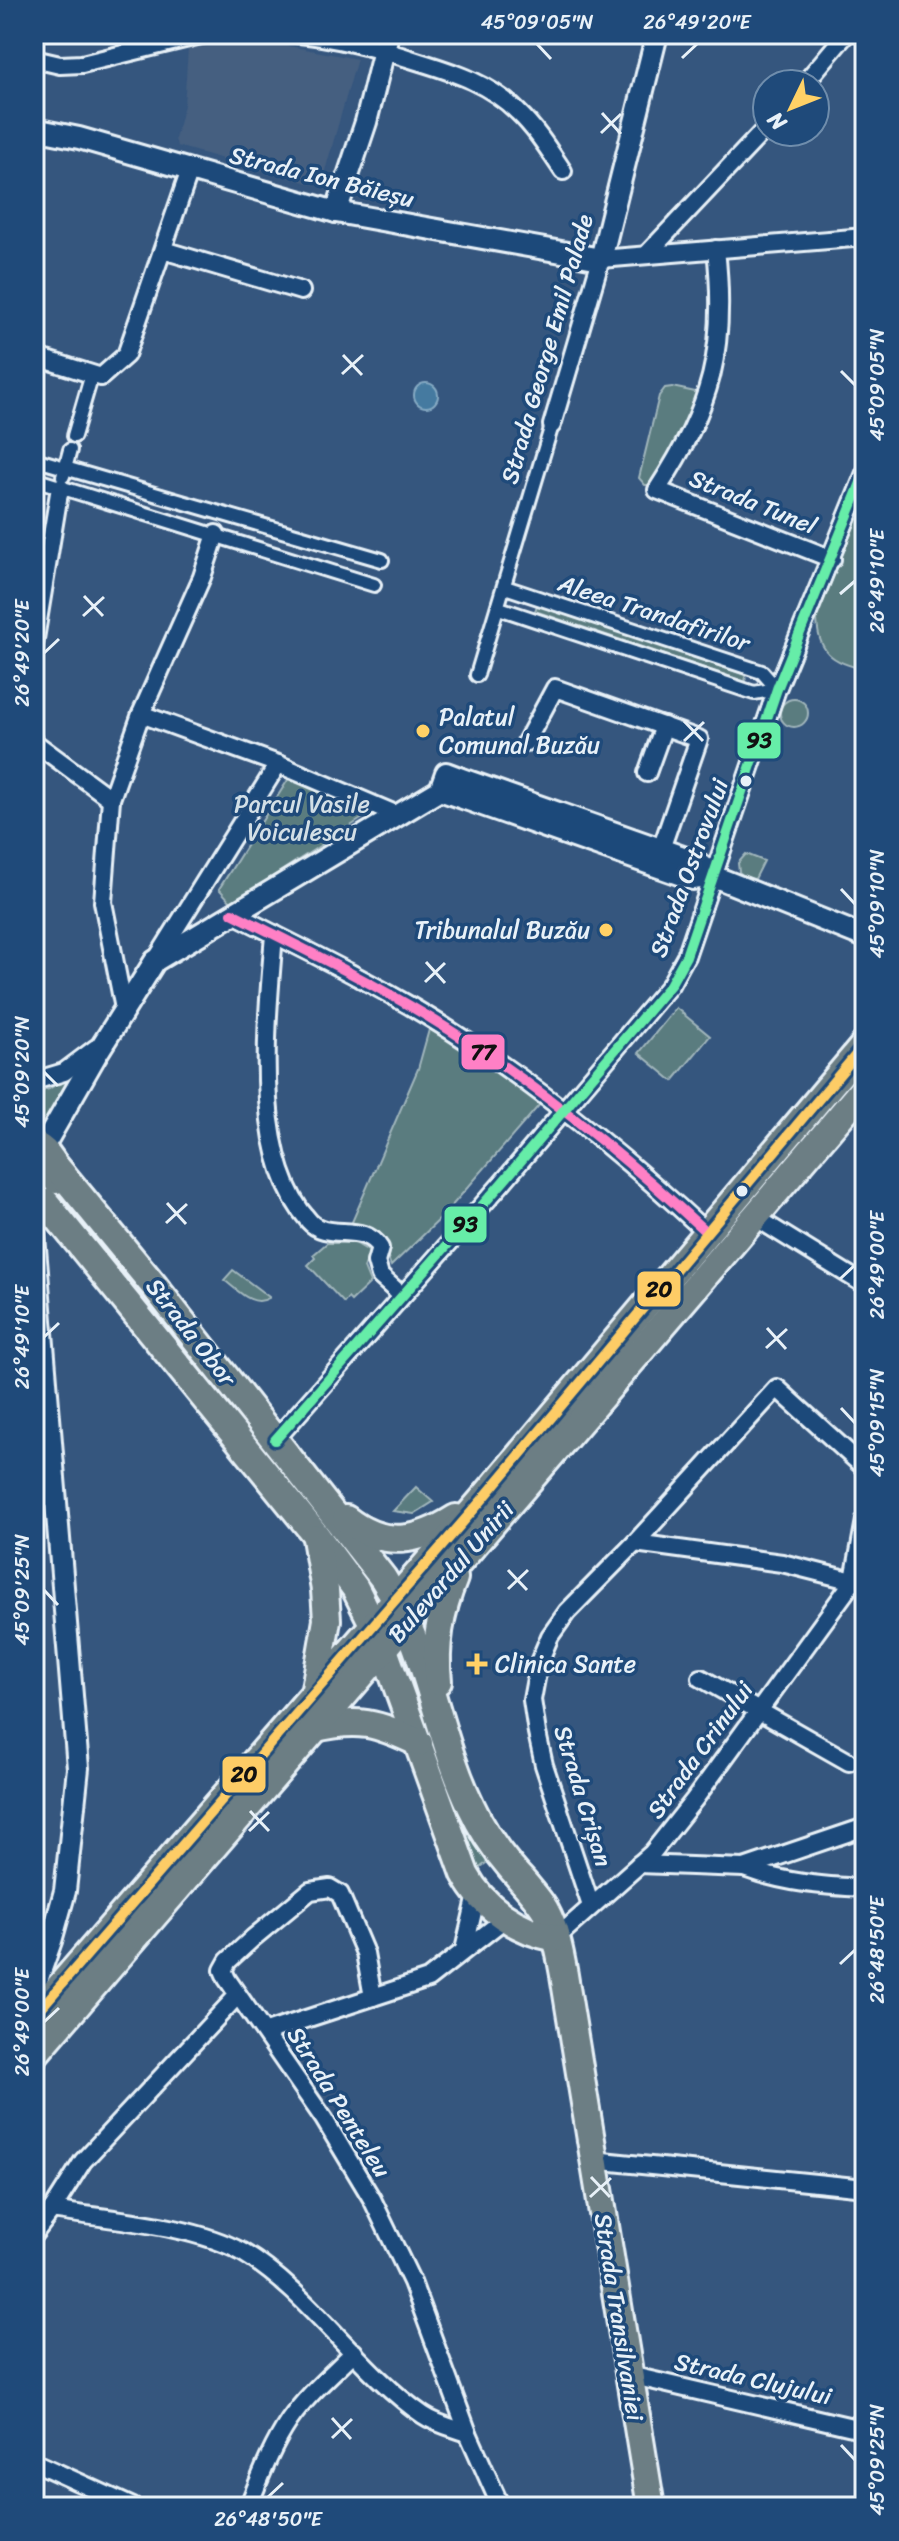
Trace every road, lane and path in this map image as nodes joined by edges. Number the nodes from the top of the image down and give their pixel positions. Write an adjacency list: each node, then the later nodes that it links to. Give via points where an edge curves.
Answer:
1 (205, 34): 6 (street, via 82,64)
2 (299, 34): 5 (street)
3 (657, 34): 17 (street, Strada George Emil Palade)
4 (846, 34): 7 (street)
5 (386, 41): 11 (street, via 490,89 535,130); 12 (street)
6 (34, 59)
7 (817, 68)
8 (34, 129): 10 (street, Strada Ion Băieșu)
9 (751, 144): 16 (street)
10 (190, 170): 12 (street, Strada Ion Băieșu); 15 (street)
11 (563, 171)
12 (336, 212): 17 (street, Strada Ion Băieșu)
13 (865, 237): 14 (street)
14 (716, 249): 16 (street); 31 (street, Strada Tunel, via 717,351 705,400 685,447 657,490)
15 (163, 250): 18 (street); 20 (street, via 126,355)
16 (647, 254): 17 (street)
17 (601, 259): 21 (street, Strada George Emil Palade)
18 (301, 291)
19 (34, 356): 20 (street)
20 (96, 375): 22 (street)
21 (552, 425): 34 (street, Strada George Emil Palade)
22 (74, 436)
23 (70, 450): 25 (street)
24 (34, 459): 25 (street)
25 (65, 468): 28 (street); 29 (street)
26 (865, 473): 31 (street, Strada Ostrovului)
27 (34, 479): 28 (street)
28 (60, 487): 30 (street); 36 (street)
29 (222, 514): 30 (street); 32 (street)
30 (216, 534): 33 (street); 39 (street)
31 (832, 559): 38 (street, Strada Ostrovului)
32 (382, 560)
33 (374, 585)
34 (505, 587): 35 (street, Strada George Emil Palade); 38 (street, Aleea Trandafirilor, via 762,672)
35 (499, 608): 37 (street, Strada George Emil Palade); 38 (street, Aleea Trandafirilor, via 754,693)
36 (34, 645)
37 (477, 675)
38 (777, 689): 49 (street, Strada Ostrovului)
39 (141, 714): 43 (street); 46 (street)
40 (664, 726): 42 (street, via 555,688); 44 (street); 48 (street, via 699,739)
41 (34, 742): 46 (street)
42 (526, 742)
43 (278, 764): 47 (street); 53 (street)
44 (647, 773)
45 (443, 782): 47 (street); 48 (street); 49 (street, via 693,879)
46 (111, 799): 54 (street, via 103,902)
47 (398, 815): 50 (street)
48 (661, 849): 49 (street, via 697,862)
49 (713, 876): 52 (street); 59 (street, Strada Ostrovului, via 686,956 670,985)
50 (232, 913): 51 (street); 53 (street)
51 (274, 934): 59 (street, via 425,1015); 66 (street, via 266,1080 270,1131 281,1169 310,1223 327,1232 366,1235 378,1243 380,1276)
52 (865, 937)
53 (155, 961): 54 (street)
54 (124, 1009): 55 (street)
55 (104, 1042): 57 (street, via 64,1072); 60 (street)
56 (865, 1044): 63 (main road, Bulevardul Unirii)
57 (34, 1081)
58 (865, 1087): 62 (main road, Bulevardul Unirii)
59 (564, 1108): 63 (street); 66 (street, Strada Ostrovului)
60 (43, 1152): 61 (main road, via 56,1184); 67 (main road, Strada Obor)
61 (40, 1207): 72 (main road, Strada Obor)
62 (755, 1217): 65 (street); 74 (main road, Bulevardul Unirii)
63 (706, 1232): 69 (main road, Bulevardul Unirii)
64 (34, 1236): 97 (street, via 78,1768 65,1891)
65 (865, 1285)
66 (401, 1295): 67 (street, Strada Ostrovului)
67 (275, 1440): 70 (main road, Strada Obor)
68 (865, 1468): 73 (street, Strada Crișan, via 777,1388)
69 (482, 1500): 70 (main road, via 431,1534 399,1539 373,1535); 76 (main road, Bulevardul Unirii)
70 (326, 1503): 76 (main road, Strada Transilvaniei)
71 (865, 1520): 75 (street)
72 (315, 1534): 78 (main road, Strada Obor); 81 (main road, via 327,1620)
73 (635, 1543): 75 (street, via 782,1563); 93 (street, Strada Crișan, via 550,1636 532,1700 544,1765)
74 (461, 1562): 77 (main road, Bulevardul Unirii); 84 (main road, via 437,1636)
75 (859, 1582): 82 (street, Strada Crinului)
76 (396, 1598): 77 (main road, Strada Transilvaniei); 78 (main road, Bulevardul Unirii)
77 (408, 1622): 79 (main road, Bulevardul Unirii); 84 (main road, Strada Transilvaniei, via 420,1652)
78 (374, 1624): 79 (main road, Strada Transilvaniei); 81 (main road, Bulevardul Unirii)
79 (385, 1648): 83 (main road, Bulevardul Unirii); 84 (main road, Strada Transilvaniei)
80 (701, 1678): 82 (street)
81 (315, 1690): 100 (main road, Bulevardul Unirii)
82 (759, 1710): 85 (street); 87 (street, Strada Crinului, via 665,1839)
83 (312, 1729): 84 (main road, via 367,1722); 102 (main road, Bulevardul Unirii)
84 (431, 1738): 88 (main road, Strada Transilvaniei); 92 (main road, Strada Transilvaniei, via 465,1874)
85 (849, 1762)
86 (865, 1827): 89 (street)
87 (639, 1864): 89 (street); 93 (street, Strada Crinului)
88 (511, 1868): 91 (main road, Strada Transilvaniei); 92 (main road)
89 (744, 1868): 90 (street, via 801,1884)
90 (865, 1888)
91 (530, 1891): 94 (main road); 95 (main road, Strada Transilvaniei)
92 (477, 1895): 94 (main road, Strada Transilvaniei); 96 (street)
93 (591, 1906): 95 (street, Strada Crinului)
94 (506, 1918): 95 (main road, Strada Transilvaniei); 96 (street)
95 (556, 1938): 103 (main road, Strada Transilvaniei)
96 (464, 1950): 99 (street, via 428,1979)
97 (34, 1989)
98 (238, 1995): 99 (street, Strada Penteleu, via 224,1975 225,1964 310,1891 330,1888 340,1894 365,1953); 101 (street, Strada Penteleu); 105 (street, via 90,2152)
99 (373, 1997): 101 (street)
100 (34, 2016)
101 (266, 2032): 110 (street, Strada Penteleu, via 351,2162 393,2240)
102 (34, 2055)
103 (593, 2160): 104 (street); 108 (main road, Strada Transilvaniei)
104 (865, 2188)
105 (52, 2210): 106 (street); 107 (street, via 218,2241 270,2272)
106 (34, 2234)
107 (354, 2352): 110 (street, via 423,2415); 113 (street, via 289,2421)
108 (629, 2375): 109 (street, Strada Clujului); 115 (main road, Strada Transilvaniei)
109 (865, 2430)
110 (468, 2433): 114 (street, Strada Penteleu)
111 (34, 2462): 112 (street)
112 (133, 2507)
113 (248, 2507)
114 (501, 2507)
115 (651, 2507)

